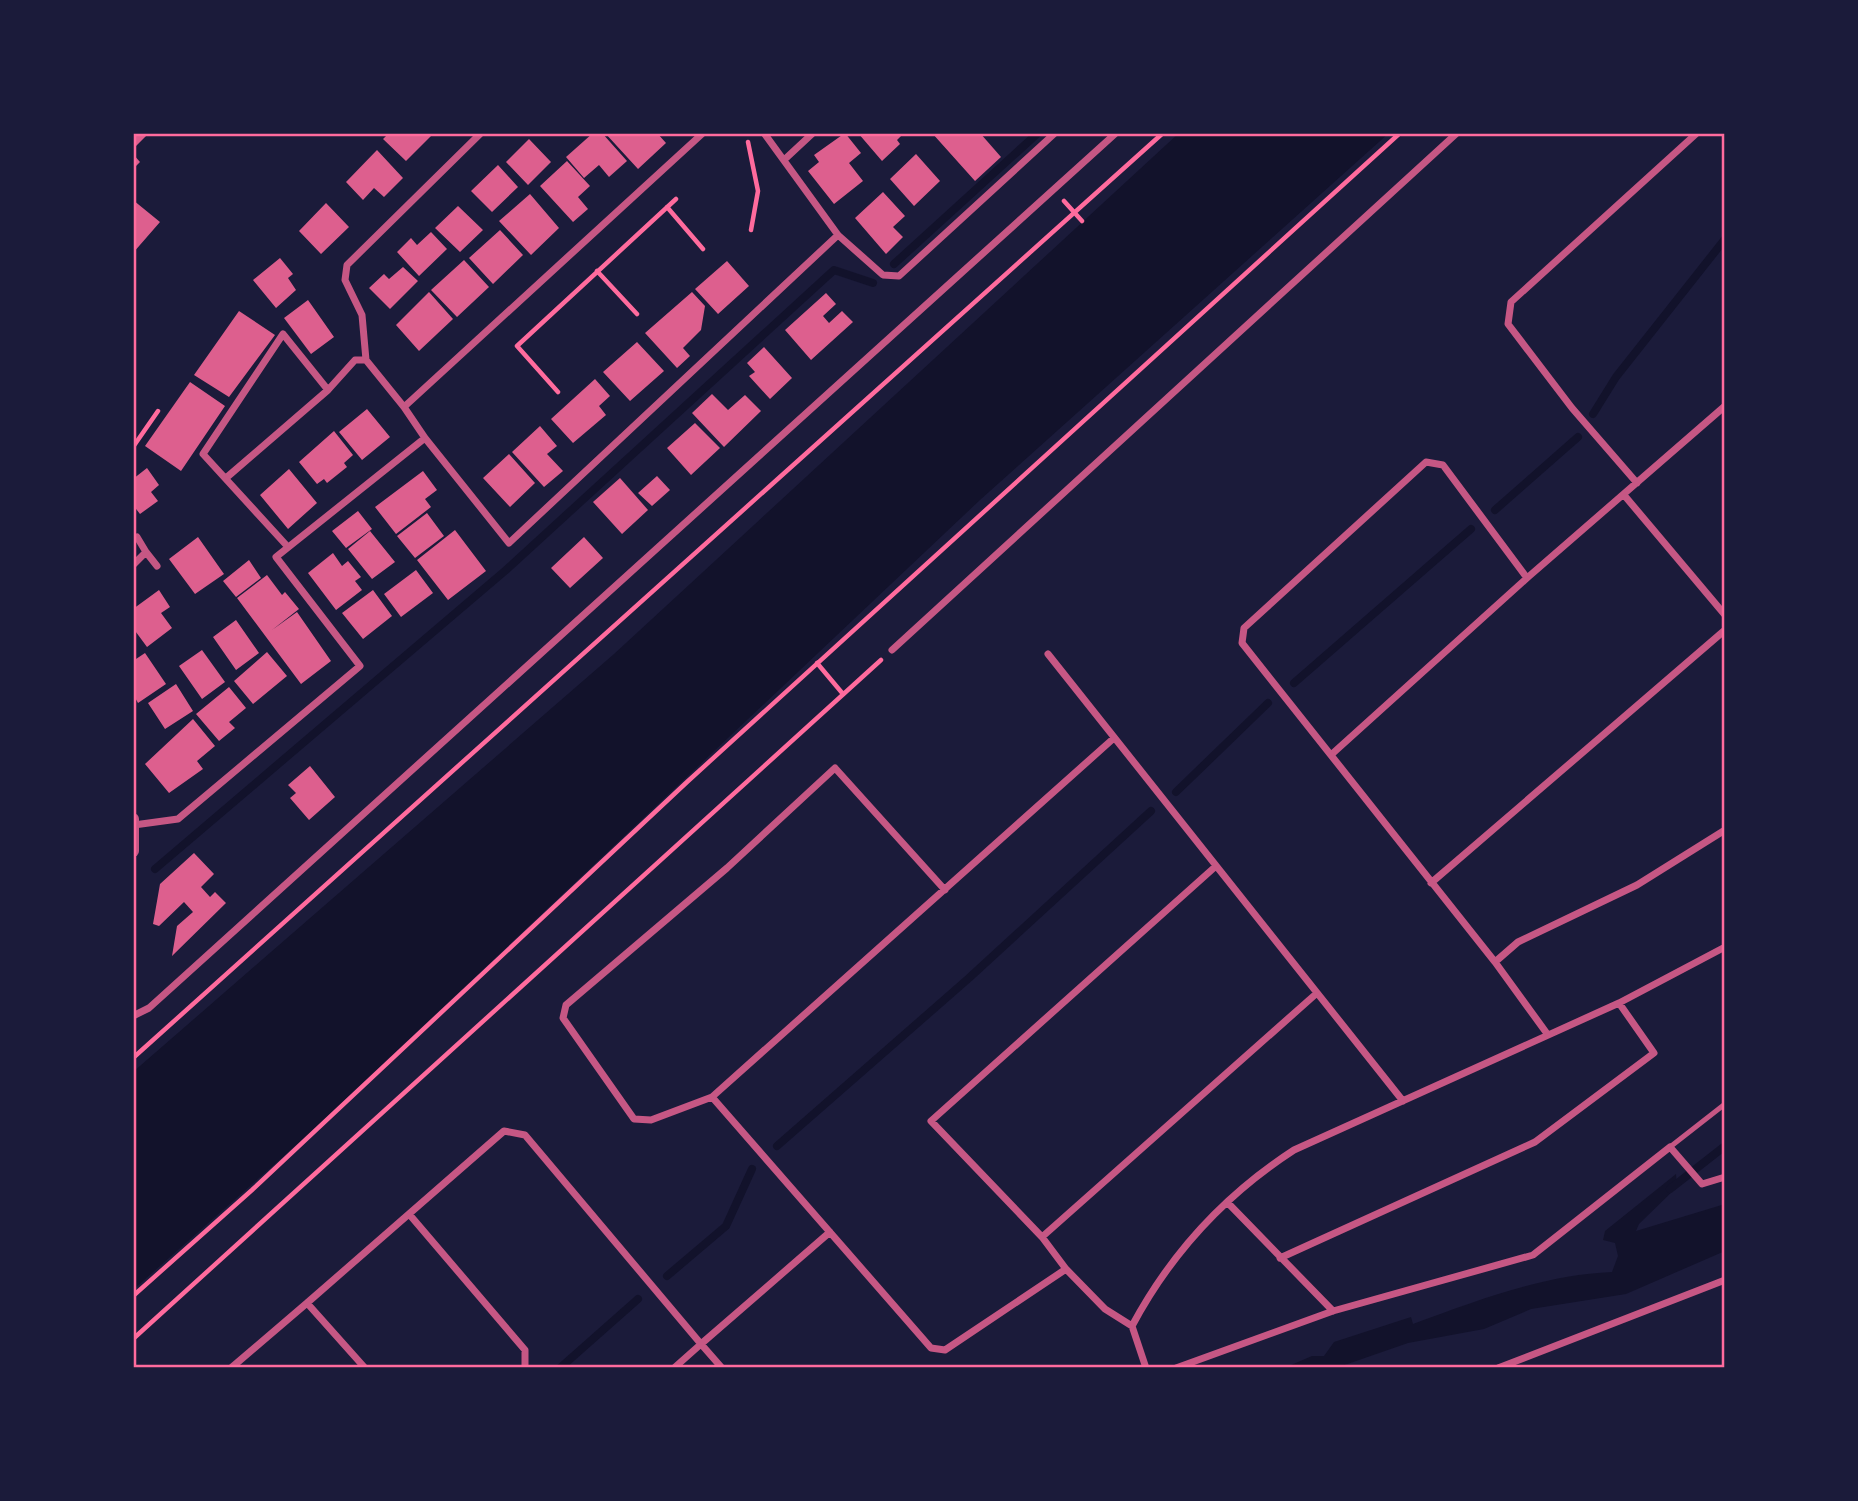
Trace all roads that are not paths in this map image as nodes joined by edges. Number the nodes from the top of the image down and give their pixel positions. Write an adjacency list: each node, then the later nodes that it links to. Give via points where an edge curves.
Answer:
1 (481, 133): 11 (street, via 347,265 345,281 362,315)
2 (703, 133): 14 (street)
3 (764, 133): 9 (street)
4 (813, 133): 9 (street)
5 (1055, 133): 10 (street, via 899,276 883,275)
6 (1116, 133): 42 (street, via 160,998)
7 (1457, 133): 27 (street)
8 (1698, 133): 17 (street, via 1511,302 1508,324)
9 (784, 160): 10 (street)
10 (838, 235): 15 (street, via 509,543)
11 (366, 360): 12 (street, via 355,360); 14 (street)
12 (328, 390): 16 (street); 16 (street, via 283,334 203,454)
13 (1725, 406): 17 (street)
14 (404, 407): 15 (street)
15 (425, 438): 20 (street)
16 (226, 478): 20 (street)
17 (1637, 483): 18 (street)
18 (1624, 495): 24 (street); 25 (street)
19 (137, 537): 21 (street)
20 (288, 547): 32 (street, via 275,557 360,666 178,819)
21 (146, 552): 22 (street); 23 (street)
22 (133, 565)
23 (157, 566)
24 (1527, 578): 30 (street); 30 (street, via 1443,465 1426,462 1244,628 1242,643)
25 (1725, 615)
26 (1725, 630): 36 (street)
27 (892, 650)
28 (1048, 654): 29 (street)
29 (1114, 738): 35 (street); 37 (street)
30 (1332, 754): 36 (street)
31 (133, 819): 32 (street)
32 (134, 825): 34 (street)
33 (1725, 830): 39 (street, via 1637,885 1518,942)
34 (133, 851)
35 (1216, 866): 40 (street); 52 (street, via 931,1121)
36 (1432, 883): 39 (street)
37 (945, 890): 44 (street); 44 (street, via 835,768 727,868 566,1005 563,1018 634,1119 651,1119)
38 (1725, 947): 41 (street)
39 (1495, 962): 43 (street)
40 (1317, 993): 45 (street); 52 (street)
41 (1619, 1003): 43 (street); 53 (street, via 1654,1053 1643,1062 1535,1142)
42 (133, 1016)
43 (1548, 1035): 45 (street)
44 (712, 1097): 51 (street)
45 (1404, 1101): 49 (street, via 1294,1150 1253,1177)
46 (1725, 1104): 47 (lane)
47 (1670, 1147): 48 (street, via 1702,1184); 57 (street, via 1532,1255)
48 (1725, 1177)
49 (1227, 1202): 53 (street); 58 (street, via 1155,1283)
50 (410, 1214): 56 (street); 59 (street, via 504,1131 525,1135); 62 (street, via 525,1350)
51 (830, 1233): 54 (street, via 931,1348 945,1350); 59 (street)
52 (1042, 1237): 54 (street)
53 (1280, 1258): 57 (street)
54 (1066, 1269): 58 (street, via 1105,1309)
55 (1725, 1280): 67 (street)
56 (307, 1303): 60 (street); 61 (street)
57 (1333, 1311): 66 (street)
58 (1132, 1326): 65 (street)
59 (701, 1345): 63 (street); 64 (street)
60 (231, 1368)
61 (365, 1368)
62 (525, 1368)
63 (674, 1368)
64 (722, 1368)
65 (1146, 1368)
66 (1176, 1368)
67 (1498, 1368)

